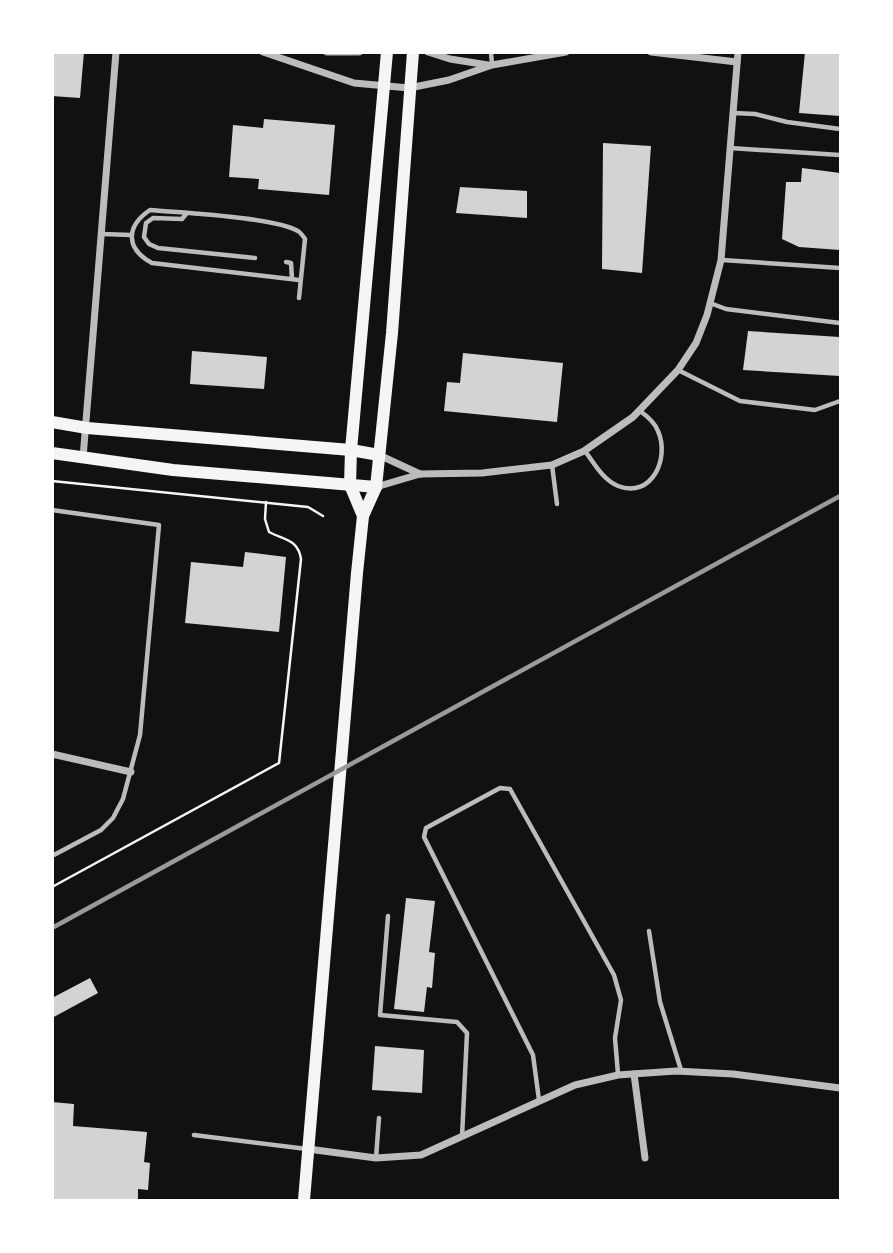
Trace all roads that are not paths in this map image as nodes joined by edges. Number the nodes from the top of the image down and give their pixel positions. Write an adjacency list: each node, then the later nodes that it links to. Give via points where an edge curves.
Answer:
1 (116, 52): 21 (street)
2 (263, 52): 14 (street, via 354,83)
3 (327, 52): 4 (street)
4 (359, 52)
5 (387, 52): 14 (main road)
6 (413, 52): 15 (main road)
7 (428, 52): 13 (street)
8 (491, 52): 13 (lane)
9 (566, 52): 13 (street)
10 (651, 52): 12 (street)
11 (738, 52): 12 (street)
12 (737, 62): 16 (street)
13 (492, 65): 15 (street)
14 (382, 87): 15 (street); 37 (main road)
15 (409, 89): 40 (main road)
16 (733, 114): 17 (lane); 18 (street)
17 (841, 129)
18 (730, 148): 19 (lane); 24 (street)
19 (841, 155)
20 (187, 214): 22 (lane, via 150,209); 23 (lane, via 182,219 153,218 146,223 144,237 159,248); 28 (lane, via 270,223 299,232 305,239)
21 (102, 234): 22 (lane); 36 (street)
22 (131, 235): 27 (lane, via 135,249 152,263)
23 (255, 258)
24 (721, 260): 26 (lane); 30 (street)
25 (286, 262): 27 (lane, via 291,263)
26 (841, 268)
27 (292, 279): 28 (lane)
28 (299, 281): 29 (lane)
29 (299, 298)
30 (710, 303): 31 (lane, via 726,309); 32 (street, via 699,335)
31 (841, 323)
32 (678, 370): 33 (lane, via 740,401 815,410); 34 (street)
33 (841, 401)
34 (640, 411): 38 (street); 38 (lane, via 658,431 662,449 659,469 648,482 632,488 618,486)
35 (52, 422): 36 (main road)
36 (87, 428): 37 (main road); 41 (street)
37 (351, 450): 40 (main road); 44 (main road)
38 (584, 451): 42 (street)
39 (52, 453): 41 (main road)
40 (379, 455): 43 (street); 45 (main road)
41 (83, 459): 44 (main road)
42 (552, 465): 43 (street); 46 (lane)
43 (421, 474): 45 (street)
44 (350, 485): 45 (main road); 48 (main road)
45 (376, 487): 48 (main road)
46 (557, 504)
47 (52, 510): 50 (lane, via 159,525 140,736)
48 (363, 516): 62 (main road)
49 (52, 754): 50 (street)
50 (131, 772): 51 (lane, via 113,818 101,830)
51 (52, 856)
52 (388, 916): 61 (lane, via 380,1015 457,1023 467,1033)
53 (649, 931): 54 (lane, via 660,1002)
54 (681, 1071): 55 (street); 57 (street, via 752,1075)
55 (634, 1074): 56 (street); 64 (street)
56 (618, 1075): 58 (street, via 575,1085); 58 (lane, via 615,1038 621,1000 614,975 510,789 500,788 426,828 424,837 533,1055)
57 (841, 1088)
58 (540, 1100): 61 (street)
59 (379, 1118): 63 (lane)
60 (194, 1135): 62 (lane)
61 (461, 1138): 63 (street, via 421,1156)
62 (308, 1149): 63 (street); 65 (main road)
63 (376, 1158)
64 (645, 1158)
65 (304, 1200)

